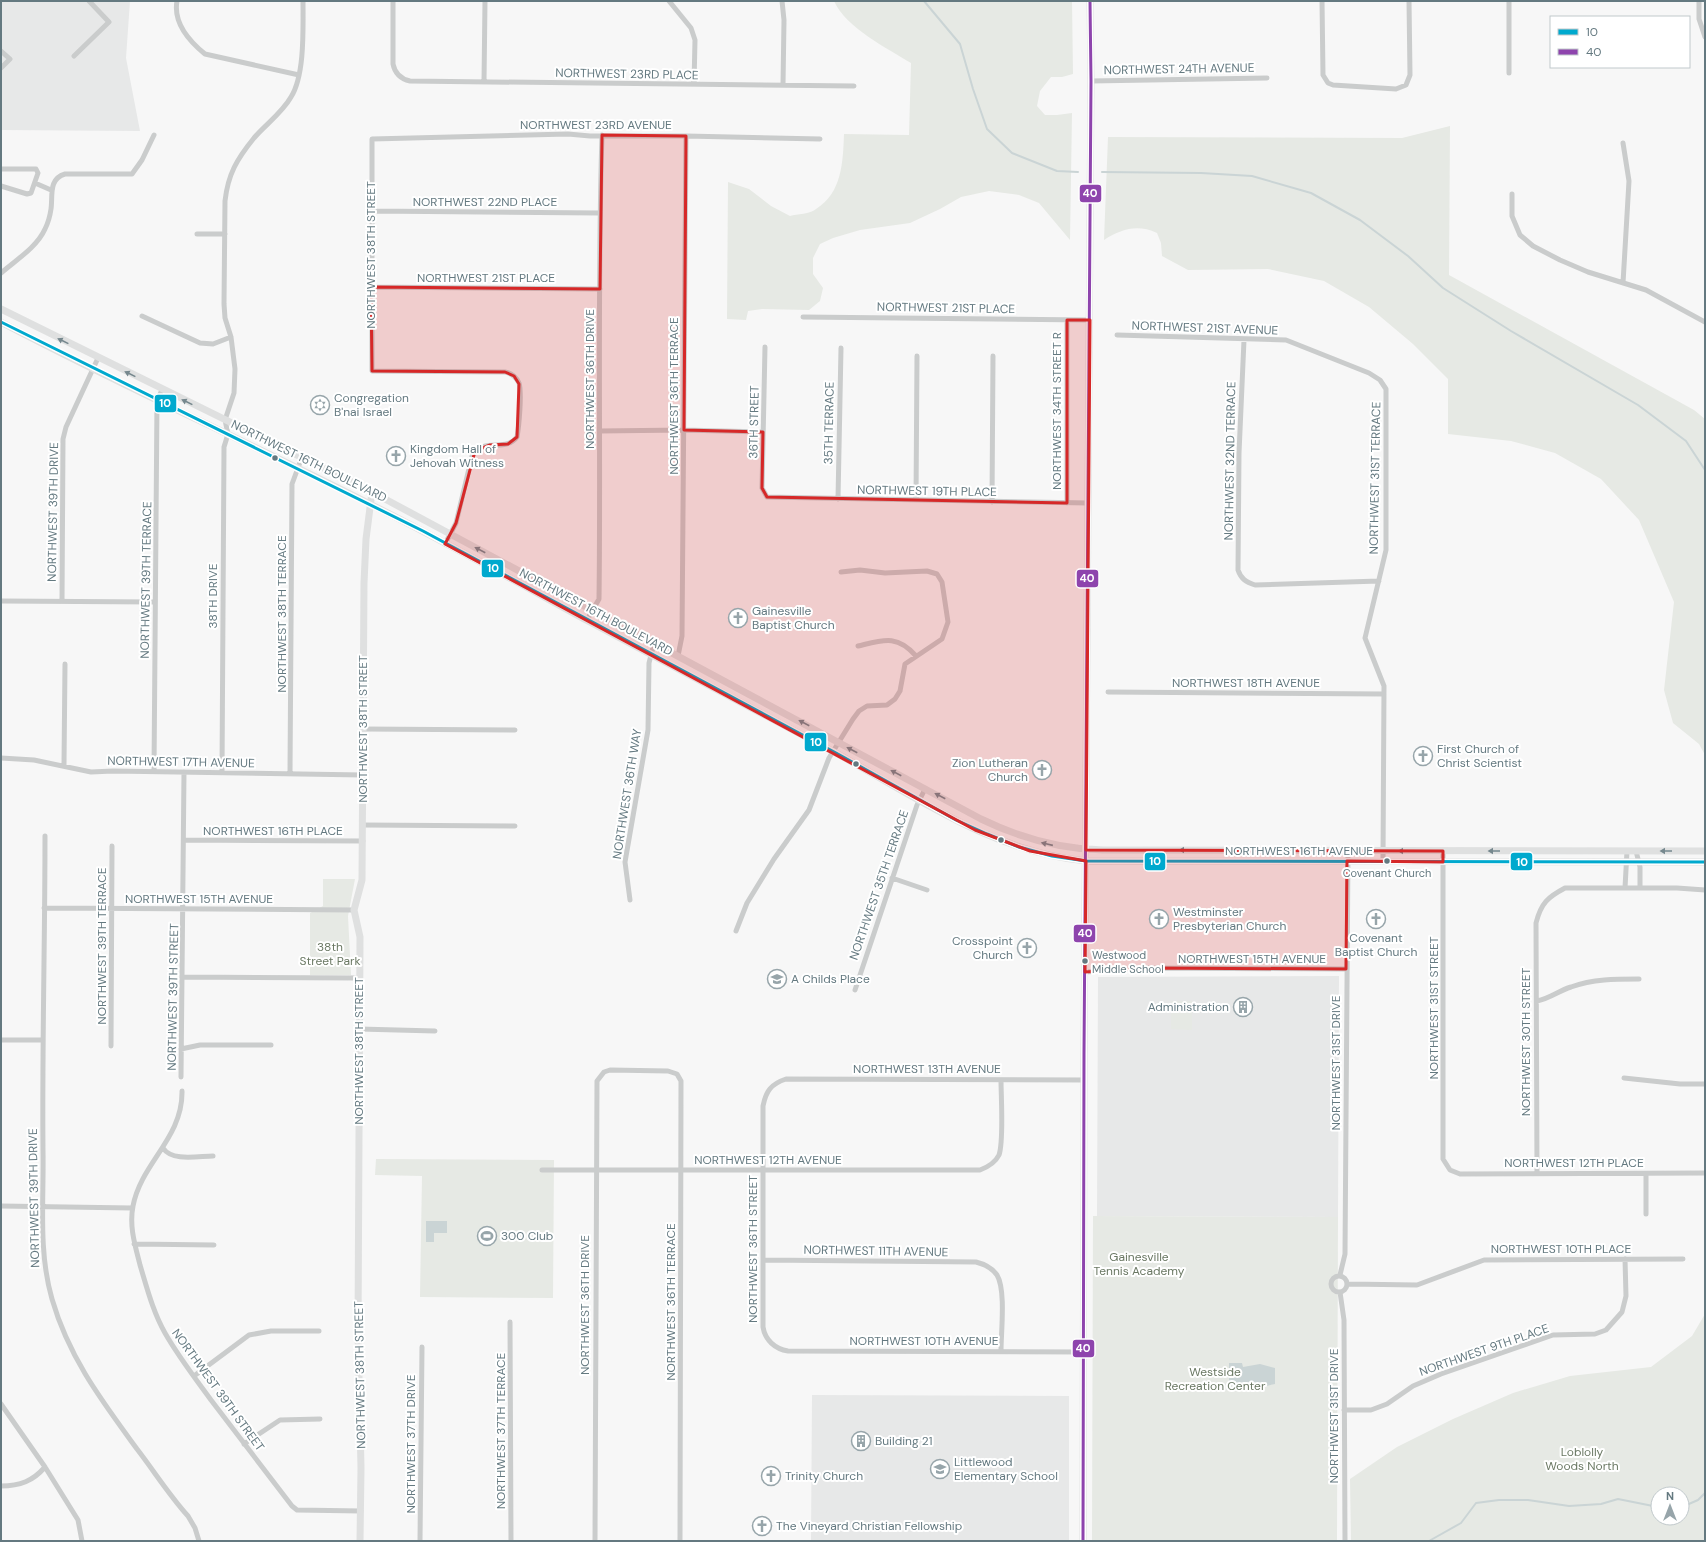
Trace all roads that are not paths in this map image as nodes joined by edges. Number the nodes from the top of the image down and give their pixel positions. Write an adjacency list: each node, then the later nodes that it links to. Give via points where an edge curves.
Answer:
1 (89, 1): 15 (street, via 109,22)
2 (177, 1): 18 (street, via 178,20 182,29 205,54)
3 (303, 1): 18 (street, via 303,45)
4 (393, 1): 21 (street, NORTHWEST 23RD PLACE, via 393,64 400,77 410,81)
5 (485, 1): 21 (street)
6 (669, 1): 22 (street, via 691,28 695,40)
7 (782, 1): 23 (street)
8 (1090, 1): 20 (main road)
9 (1322, 1): 10 (street, via 1325,80 1333,86 1396,89 1406,85 1410,75)
10 (1409, 1)
11 (1509, 1): 17 (street)
12 (1699, 1): 13 (street, via 1699,19)
13 (1705, 37)
14 (1, 51): 16 (street, via 10,60)
15 (74, 56)
16 (1, 68)
17 (1509, 73)
18 (299, 74): 39 (street, via 291,98 254,138 234,165 226,185)
19 (1267, 78): 20 (street, NORTHWEST 24TH AVENUE)
20 (1091, 81): 48 (main road)
21 (484, 82): 22 (street, NORTHWEST 23RD PLACE)
22 (694, 84): 23 (street, NORTHWEST 23RD PLACE)
23 (783, 85): 24 (street, NORTHWEST 23RD PLACE)
24 (854, 86)
25 (154, 135): 34 (street, via 132,174 65,174 55,180)
26 (602, 135): 27 (street, NORTHWEST 23RD AVENUE); 28 (street, NORTHWEST 23RD AVENUE); 37 (street, NORTHWEST 36TH DRIVE)
27 (686, 136): 29 (street, NORTHWEST 23RD AVENUE); 64 (street, NORTHWEST 36TH TERRACE)
28 (372, 139): 36 (street, NORTHWEST 38TH STREET)
29 (820, 139)
30 (1623, 142): 41 (street, via 1629,181)
31 (1, 169): 32 (street, via 36,169 38,173)
32 (35, 183): 33 (street, via 32,191 27,194); 34 (street)
33 (1, 186)
34 (51, 190): 40 (street, via 51,211 43,234)
35 (1512, 194): 41 (street, via 1512,216 1520,235 1560,260)
36 (371, 211): 37 (street, NORTHWEST 22ND PLACE); 42 (street, NORTHWEST 38TH STREET)
37 (600, 213): 43 (street, NORTHWEST 36TH DRIVE)
38 (197, 234): 39 (street)
39 (225, 234): 52 (street, via 224,304 225,318)
40 (1, 273)
41 (1623, 283): 50 (street, via 1646,290)
42 (371, 287): 43 (street, NORTHWEST 21ST PLACE); 78 (street, NORTHWEST 38TH STREET, via 372,371 505,372 514,376 519,384 517,437 508,444 479,447 475,451 456,523)
43 (600, 289): 65 (street, NORTHWEST 36TH DRIVE)
44 (1, 309): 58 (main road, NORTHWEST 16TH BOULEVARD, one-way to 44)
45 (142, 316): 52 (street, via 200,343 213,344)
46 (803, 317): 47 (street, NORTHWEST 21ST PLACE)
47 (1067, 320): 48 (street, NORTHWEST 21ST PLACE); 75 (street, NORTHWEST 34TH STREET R)
48 (1090, 320): 76 (main road)
49 (1, 322): 59 (main road, NORTHWEST 16TH BOULEVARD)
50 (1705, 322)
51 (1117, 335): 53 (street, NORTHWEST 21ST AVENUE)
52 (231, 336): 63 (street, via 235,370 234,393)
53 (1244, 340): 60 (street, NORTHWEST 21ST AVENUE, via 1286,340 1369,373); 81 (street, NORTHWEST 32ND TERRACE, via 1239,453 1238,570 1244,580 1255,585)
54 (765, 347): 66 (street, 36TH STREET)
55 (840, 348): 72 (street, 35TH TERRACE)
56 (917, 356): 73 (street)
57 (993, 356): 74 (street)
58 (98, 358): 59 (street, NORTHWEST 39TH DRIVE); 61 (main road, NORTHWEST 16TH BOULEVARD, one-way to 58)
59 (92, 369): 62 (main road, NORTHWEST 16TH BOULEVARD); 83 (street, NORTHWEST 39TH DRIVE, via 63,439)
60 (1380, 380): 81 (street, NORTHWEST 31ST TERRACE, via 1386,389 1386,550)
61 (162, 390): 62 (street, NORTHWEST 39TH TERRACE); 63 (main road, NORTHWEST 16TH BOULEVARD, one-way to 61)
62 (157, 400): 67 (main road, NORTHWEST 16TH BOULEVARD); 84 (street, NORTHWEST 39TH TERRACE)
63 (225, 420): 67 (street, 38TH DRIVE); 68 (main road, NORTHWEST 16TH BOULEVARD)
64 (684, 430): 65 (street); 66 (street); 90 (street, NORTHWEST 36TH TERRACE, via 682,636)
65 (600, 432): 85 (street, NORTHWEST 36TH DRIVE, via 599,600)
66 (763, 432): 71 (street, 36TH STREET, via 762,488)
67 (228, 434): 69 (main road, NORTHWEST 16TH BOULEVARD); 103 (street, 38TH DRIVE, via 224,447)
68 (302, 458): 69 (street, NORTHWEST 38TH TERRACE); 70 (main road, NORTHWEST 16TH BOULEVARD)
69 (299, 469): 77 (main road, NORTHWEST 16TH BOULEVARD); 104 (street, NORTHWEST 38TH TERRACE, via 292,484)
70 (372, 492): 77 (main road, NORTHWEST 38TH STREET); 78 (main road, NORTHWEST 16TH BOULEVARD)
71 (767, 497): 72 (street, NORTHWEST 19TH PLACE)
72 (838, 499): 73 (street, NORTHWEST 19TH PLACE)
73 (916, 500): 74 (street, NORTHWEST 19TH PLACE)
74 (992, 502): 75 (street, NORTHWEST 19TH PLACE)
75 (1067, 503): 76 (street, NORTHWEST 19TH PLACE)
76 (1088, 503): 114 (main road)
77 (370, 504): 79 (main road, NORTHWEST 16TH BOULEVARD); 95 (main road, NORTHWEST 38TH STREET, via 364,583)
78 (450, 534): 79 (street); 85 (main road, NORTHWEST 16TH BOULEVARD, one-way to 78)
79 (445, 544): 86 (main road, NORTHWEST 16TH BOULEVARD)
80 (841, 572): 91 (street, via 928,571 937,574 942,582 948,622 942,639)
81 (1379, 581): 94 (street, NORTHWEST 31ST TERRACE, via 1365,638 1384,686)
82 (1, 601): 83 (street)
83 (62, 601): 84 (street)
84 (155, 602): 101 (street, NORTHWEST 39TH TERRACE)
85 (592, 609): 86 (street, NORTHWEST 36TH DRIVE); 87 (main road, NORTHWEST 16TH BOULEVARD)
86 (587, 620): 89 (main road, NORTHWEST 16TH BOULEVARD)
87 (654, 643): 89 (street, NORTHWEST 36TH WAY); 90 (main road, NORTHWEST 16TH BOULEVARD)
88 (858, 646): 91 (street, via 883,640 896,641 906,645)
89 (651, 654): 98 (main road, NORTHWEST 16TH BOULEVARD); 135 (street, NORTHWEST 36TH WAY, via 648,730 626,862)
90 (678, 656): 97 (main road, NORTHWEST 16TH BOULEVARD, one-way to 90)
91 (916, 656): 97 (street, via 905,664 900,691 895,699 887,705 867,706 859,711)
92 (65, 664): 100 (street)
93 (1108, 692): 94 (street, NORTHWEST 18TH AVENUE)
94 (1384, 694): 115 (street, NORTHWEST 31ST TERRACE)
95 (363, 729): 96 (street); 105 (main road, NORTHWEST 38TH STREET)
96 (515, 730)
97 (838, 742): 98 (street); 106 (main road, NORTHWEST 16TH BOULEVARD, one-way to 97)
98 (833, 752): 107 (main road, NORTHWEST 16TH BOULEVARD); 140 (street, via 809,810 747,903)
99 (1, 758): 100 (street, NORTHWEST 17TH AVENUE)
100 (64, 765): 101 (street, NORTHWEST 17TH AVENUE, via 91,772)
101 (154, 772): 102 (street, NORTHWEST 17TH AVENUE)
102 (184, 772): 103 (street, NORTHWEST 17TH AVENUE); 111 (street, NORTHWEST 39TH STREET)
103 (222, 773): 104 (street, NORTHWEST 17TH AVENUE)
104 (290, 773): 105 (street, NORTHWEST 17TH AVENUE)
105 (363, 775): 108 (main road, NORTHWEST 38TH STREET)
106 (925, 789): 107 (street, NORTHWEST 35TH TERRACE); 114 (main road, NORTHWEST 16TH BOULEVARD, one-way to 106, via 1053,845 1015,834)
107 (919, 800): 122 (main road, NORTHWEST 16TH BOULEVARD, via 975,830 1009,844 1050,856); 130 (street, NORTHWEST 35TH TERRACE)
108 (363, 825): 109 (street); 112 (main road, NORTHWEST 38TH STREET)
109 (515, 826)
110 (45, 836): 136 (street, NORTHWEST 39TH DRIVE)
111 (184, 840): 112 (street, NORTHWEST 16TH PLACE); 138 (street, NORTHWEST 39TH STREET)
112 (363, 841): 139 (main road, NORTHWEST 38TH STREET, via 362,880)
113 (112, 846): 137 (street, NORTHWEST 39TH TERRACE)
114 (1086, 850): 116 (main road, NORTHWEST 16TH AVENUE, one-way to 114); 122 (main road)
115 (1383, 850): 117 (main road, NORTHWEST 16TH AVENUE); 118 (main road, NORTHWEST 16TH AVENUE, one-way to 115); 124 (street, NORTHWEST 31ST TERRACE)
116 (1224, 851): 117 (main road, NORTHWEST 16TH AVENUE); 123 (main road)
117 (1348, 851): 125 (street, NORTHWEST 31ST DRIVE)
118 (1443, 851): 119 (main road, NORTHWEST 16TH AVENUE, one-way to 118); 126 (street, NORTHWEST 31ST STREET)
119 (1627, 851): 120 (main road, NORTHWEST 16TH AVENUE); 127 (street)
120 (1636, 851): 121 (main road, NORTHWEST 16TH AVENUE, one-way to 120); 128 (street)
121 (1705, 851)
122 (1086, 861): 123 (main road, NORTHWEST 16TH AVENUE); 142 (main road)
123 (1224, 861): 125 (main road, NORTHWEST 16TH AVENUE)
124 (1383, 861): 125 (main road, NORTHWEST 16TH AVENUE); 126 (main road, NORTHWEST 16TH AVENUE)
125 (1348, 862): 141 (street, NORTHWEST 31ST DRIVE)
126 (1443, 862): 127 (main road, NORTHWEST 16TH AVENUE); 165 (street, NORTHWEST 31ST STREET, via 1443,1147)
127 (1627, 862): 128 (main road, NORTHWEST 16TH AVENUE); 131 (street)
128 (1639, 862): 129 (main road, NORTHWEST 16TH AVENUE); 132 (street)
129 (1705, 862)
130 (892, 878): 133 (street); 146 (street, NORTHWEST 35TH TERRACE)
131 (1625, 888): 132 (street); 147 (street, NORTHWEST 30TH STREET, via 1565,888 1550,896 1539,911 1536,923)
132 (1640, 888): 134 (street)
133 (927, 890)
134 (1705, 890)
135 (630, 900)
136 (44, 908): 137 (street, NORTHWEST 15TH AVENUE); 151 (street, NORTHWEST 39TH DRIVE)
137 (112, 908): 138 (street, NORTHWEST 15TH AVENUE); 153 (street, NORTHWEST 39TH TERRACE)
138 (184, 909): 139 (street, NORTHWEST 15TH AVENUE); 143 (street, NORTHWEST 39TH STREET)
139 (354, 910): 144 (main road, NORTHWEST 38TH STREET, via 360,937)
140 (736, 931)
141 (1346, 969): 142 (street, NORTHWEST 15TH AVENUE, via 1147,968); 182 (street, NORTHWEST 31ST DRIVE, via 1345,1254)
142 (1085, 972): 159 (main road)
143 (183, 977): 144 (street); 154 (street, NORTHWEST 39TH STREET)
144 (360, 978): 148 (main road, NORTHWEST 38TH STREET)
145 (1639, 980): 147 (street, via 1589,981 1569,987 1548,999)
146 (855, 990)
147 (1537, 1001): 170 (street, NORTHWEST 30TH STREET)
148 (359, 1029): 149 (street); 198 (main road, NORTHWEST 38TH STREET, via 358,1333)
149 (435, 1031)
150 (1, 1040): 151 (street)
151 (42, 1040): 174 (street, NORTHWEST 39TH DRIVE)
152 (271, 1045): 154 (street, via 200,1045)
153 (111, 1046)
154 (181, 1049): 156 (street, NORTHWEST 39TH STREET)
155 (604, 1072): 166 (street, NORTHWEST 36TH DRIVE, via 597,1081); 167 (street, NORTHWEST 36TH TERRACE, via 668,1070 677,1074 681,1081)
156 (181, 1077)
157 (1624, 1078): 160 (street)
158 (1001, 1080): 159 (street, NORTHWEST 13TH AVENUE); 161 (street, NORTHWEST 13TH AVENUE, via 786,1079); 169 (street, NORTHWEST 12TH AVENUE, via 1001,1148 998,1156 987,1168)
159 (1084, 1080): 190 (main road)
160 (1705, 1084)
161 (771, 1086): 169 (street, NORTHWEST 36TH STREET, via 763,1106)
162 (182, 1091): 163 (street, NORTHWEST 39TH STREET, via 177,1122)
163 (163, 1148): 164 (street, via 176,1156); 175 (street, NORTHWEST 39TH STREET, via 141,1184)
164 (213, 1156)
165 (1446, 1166): 170 (street, NORTHWEST 12TH PLACE, via 1454,1173 1460,1174)
166 (596, 1169): 167 (street, NORTHWEST 12TH AVENUE); 168 (street, NORTHWEST 12TH AVENUE); 204 (street, NORTHWEST 36TH DRIVE)
167 (682, 1169): 169 (street, NORTHWEST 12TH AVENUE); 205 (street, NORTHWEST 36TH TERRACE)
168 (542, 1170)
169 (762, 1170): 181 (street, NORTHWEST 36TH STREET)
170 (1537, 1173): 172 (street, NORTHWEST 12TH PLACE)
171 (1705, 1173): 172 (street, NORTHWEST 12TH PLACE)
172 (1646, 1174): 176 (street)
173 (1, 1206): 174 (street)
174 (43, 1207): 175 (street); 200 (street, NORTHWEST 39TH DRIVE, via 47,1279 67,1340 86,1377 188,1516)
175 (132, 1208): 177 (street, NORTHWEST 39TH STREET)
176 (1646, 1214)
177 (134, 1244): 178 (street); 191 (street, NORTHWEST 39TH STREET, via 164,1333)
178 (214, 1245)
179 (1625, 1259): 180 (street, NORTHWEST 10TH PLACE); 183 (street, NORTHWEST 10TH PLACE, via 1484,1260 1417,1285); 193 (street, NORTHWEST 9TH PLACE, via 1626,1296 1622,1312 1606,1330 1596,1334 1553,1335 1441,1374 1413,1386 1387,1404 1371,1410)
180 (1683, 1259)
181 (763, 1260): 187 (street, NORTHWEST 36TH STREET, via 763,1327); 189 (street, NORTHWEST 11TH AVENUE, via 976,1262 989,1267 1001,1285)
182 (1340, 1275): 183 (street, via 1346,1278); 184 (street, NORTHWEST 31ST DRIVE, via 1333,1278 1331,1284 1334,1290)
183 (1348, 1284): 184 (street, via 1346,1289)
184 (1340, 1292): 193 (street, NORTHWEST 31ST DRIVE, via 1344,1320)
185 (510, 1322): 203 (street, NORTHWEST 37TH TERRACE)
186 (320, 1332): 191 (street, via 271,1331 249,1335)
187 (768, 1340): 189 (street, NORTHWEST 10TH AVENUE, via 775,1347 788,1351)
188 (422, 1347): 202 (street, NORTHWEST 37TH DRIVE)
189 (1001, 1351): 190 (street, NORTHWEST 10TH AVENUE)
190 (1084, 1352): 206 (main road)
191 (194, 1376): 195 (street, NORTHWEST 39TH STREET)
192 (1, 1404): 196 (street)
193 (1344, 1410): 207 (street, NORTHWEST 31ST DRIVE)
194 (320, 1419): 195 (street, via 280,1420)
195 (244, 1444): 198 (street, NORTHWEST 39TH STREET, via 297,1510)
196 (45, 1467): 197 (street, via 26,1483); 199 (street, via 78,1520)
197 (1, 1486)
198 (361, 1511): 201 (main road, NORTHWEST 38TH STREET)
199 (82, 1541)
200 (199, 1541)
201 (360, 1541)
202 (420, 1541)
203 (511, 1541)
204 (595, 1541)
205 (680, 1541)
206 (1083, 1541)
207 (1344, 1541)

